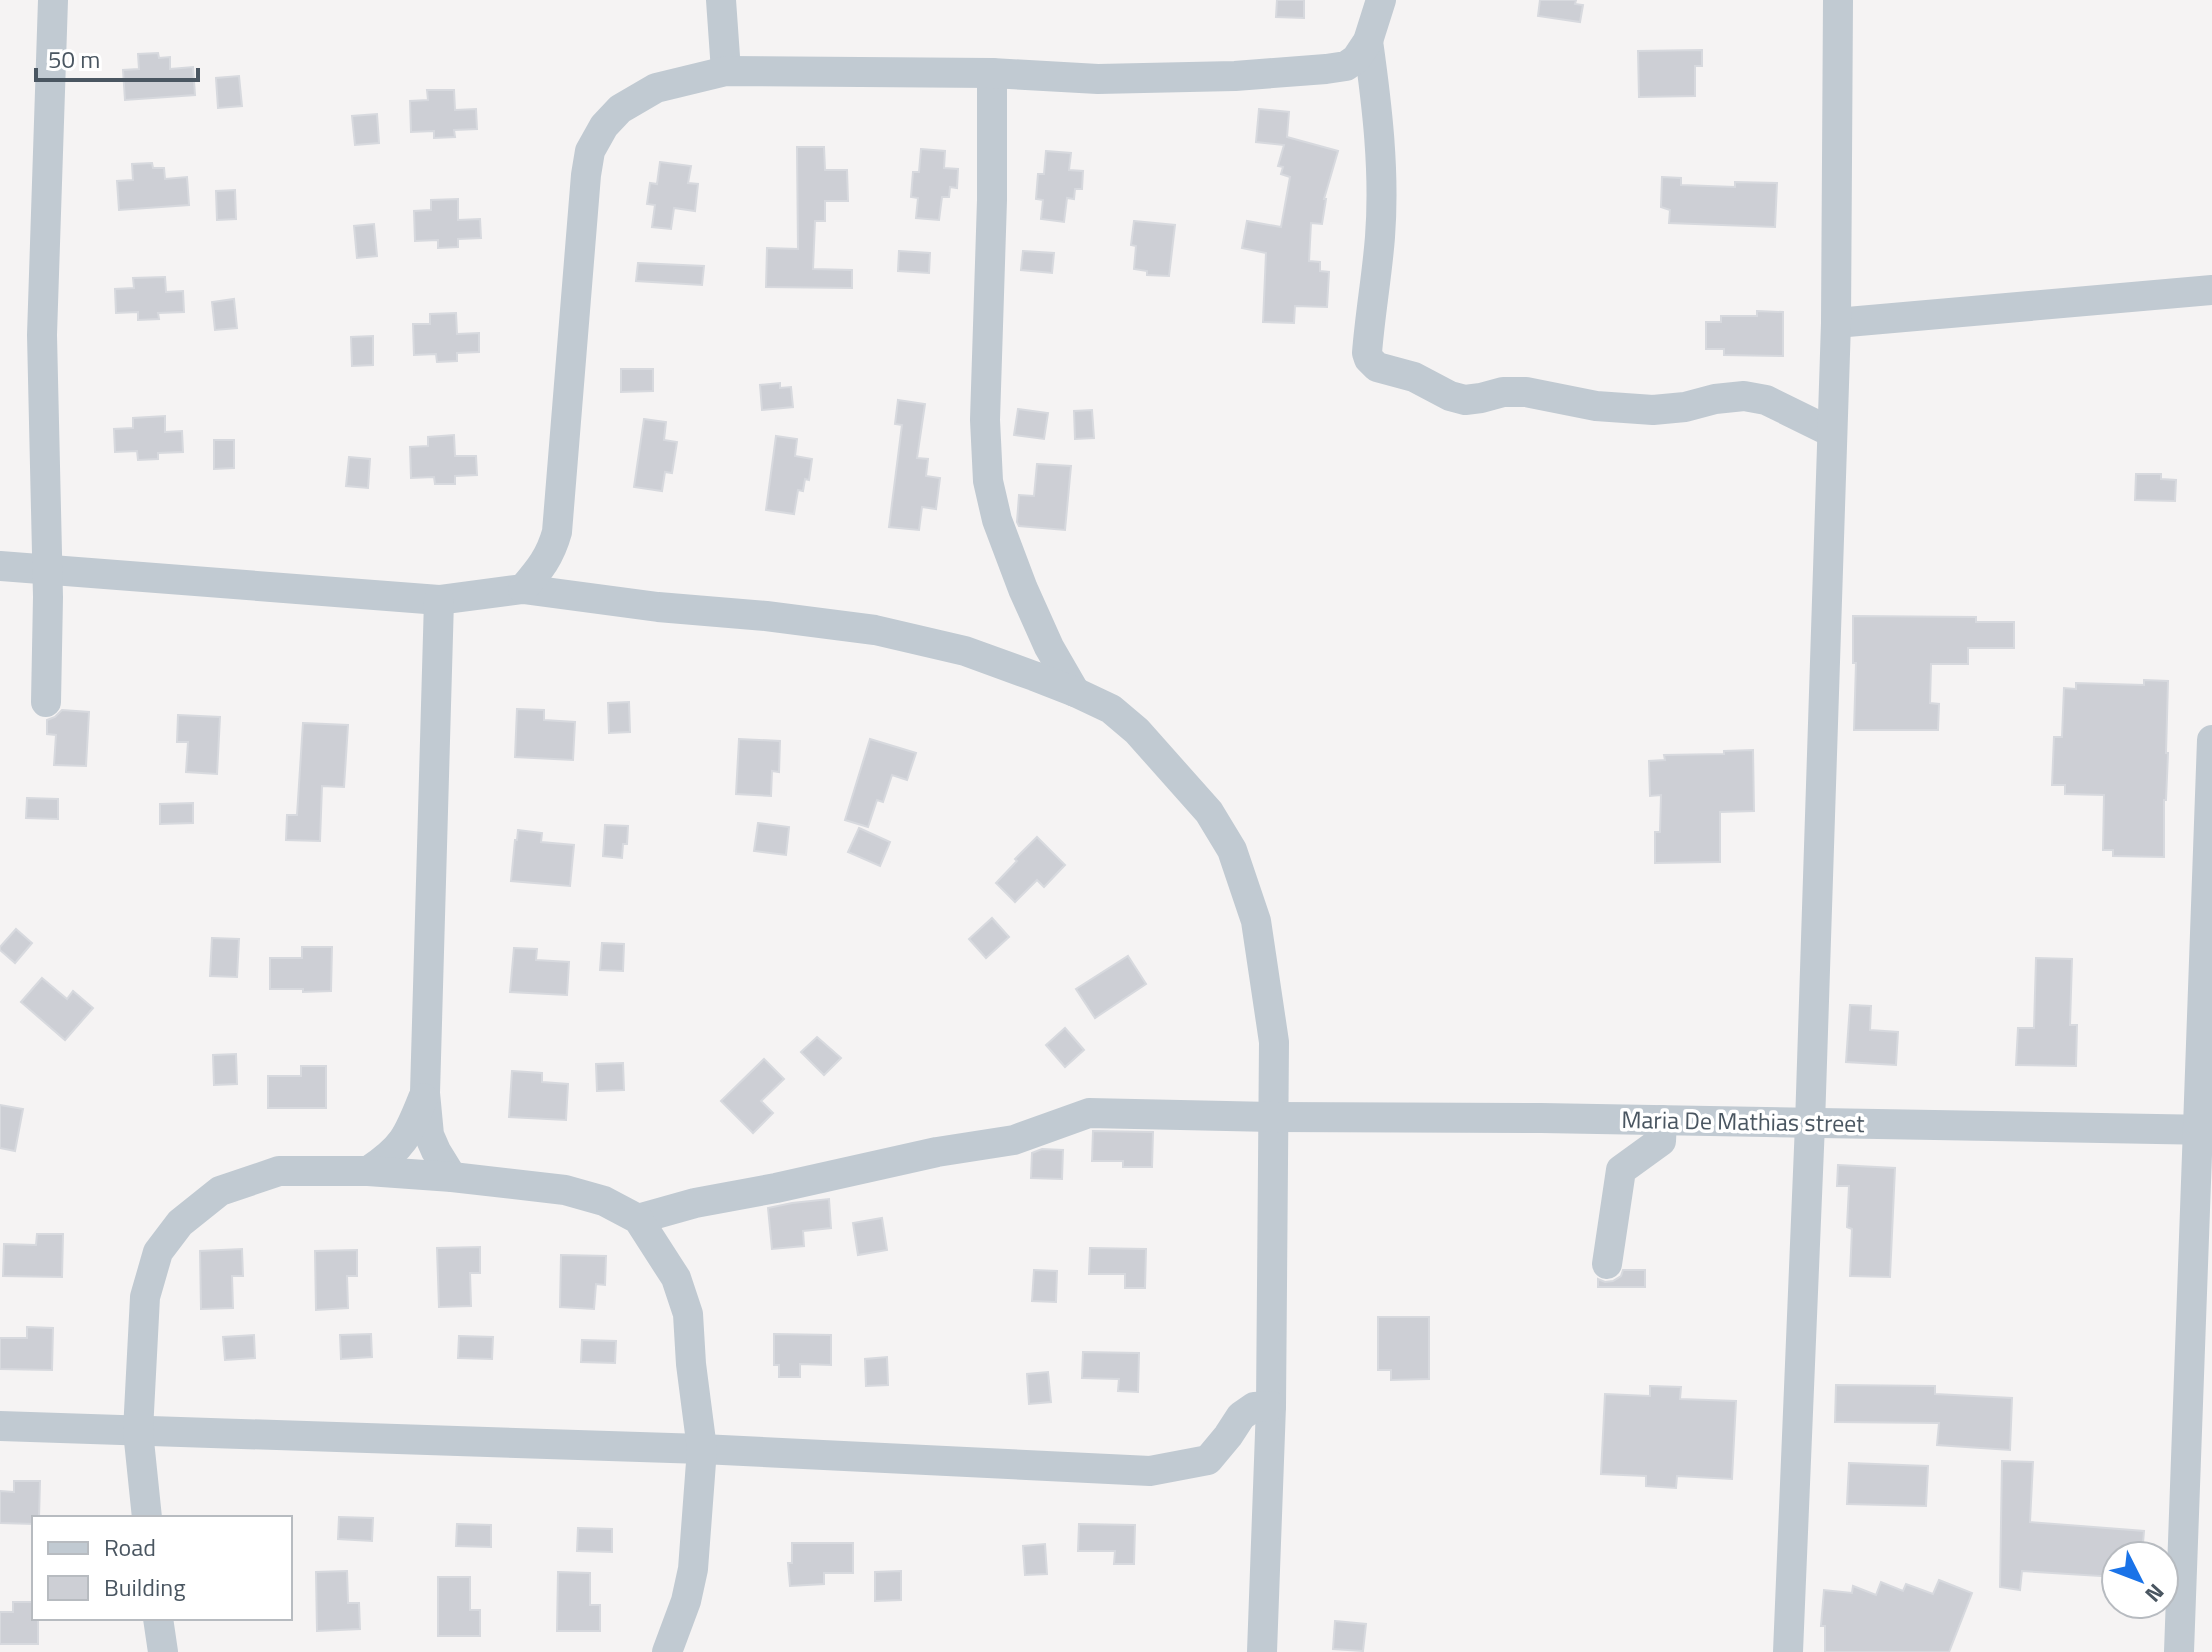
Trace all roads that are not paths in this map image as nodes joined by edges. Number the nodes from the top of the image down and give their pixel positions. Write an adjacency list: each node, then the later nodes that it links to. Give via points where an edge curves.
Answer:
1 (53, 0): 12 (street, via 42,335)
2 (721, 0): 6 (street)
3 (1381, 0): 5 (street)
4 (1838, 0): 9 (street)
5 (1368, 41): 7 (street, via 1346,66 1326,69 1098,79); 10 (street, via 1381,175 1367,353 1372,363 1465,400 1526,392 1596,406 1653,410 1744,396 1766,400)
6 (726, 71): 7 (street); 13 (street, via 656,88 620,109 590,151 557,532 543,566)
7 (992, 73): 15 (street, via 988,481 1023,589)
8 (2212, 290): 9 (street)
9 (1836, 323): 10 (street)
10 (1831, 432): 21 (street)
11 (0, 566): 12 (street)
12 (47, 571): 14 (street); 16 (street)
13 (523, 589): 14 (street); 15 (street, via 875,630 965,651)
14 (439, 600): 18 (street)
15 (1075, 692): 19 (street, via 1111,709 1137,731 1209,812 1232,850 1256,921 1274,1042)
16 (46, 702)
17 (2212, 740): 22 (street)
18 (425, 1093): 23 (street, via 409,1134); 24 (street, via 429,1135)
19 (1274, 1117): 20 (street, Maria De Mathias street); 25 (street, Maria De Mathias street, via 1089,1113 1014,1140 937,1152); 27 (street)
20 (1662, 1120): 21 (street, Maria De Mathias street); 26 (street, via 1661,1141 1621,1170)
21 (1810, 1124): 22 (street, Maria De Mathias street); 36 (street)
22 (2205, 1131): 37 (street)
23 (368, 1171): 24 (street); 29 (street, via 279,1171 220,1191 180,1223 158,1252 145,1297)
24 (452, 1177): 25 (street, via 565,1190 604,1201)
25 (638, 1219): 30 (street, via 676,1278 688,1314)
26 (1607, 1264)
27 (1271, 1406): 30 (street, via 1254,1407 1241,1416 1208,1460 1150,1471); 35 (street)
28 (0, 1426): 29 (street)
29 (138, 1431): 30 (street); 31 (street)
30 (702, 1449): 34 (street, via 693,1569)
31 (147, 1516)
32 (158, 1620): 33 (street)
33 (163, 1652)
34 (667, 1652)
35 (1262, 1652)
36 (1788, 1652)
37 (2179, 1652)

